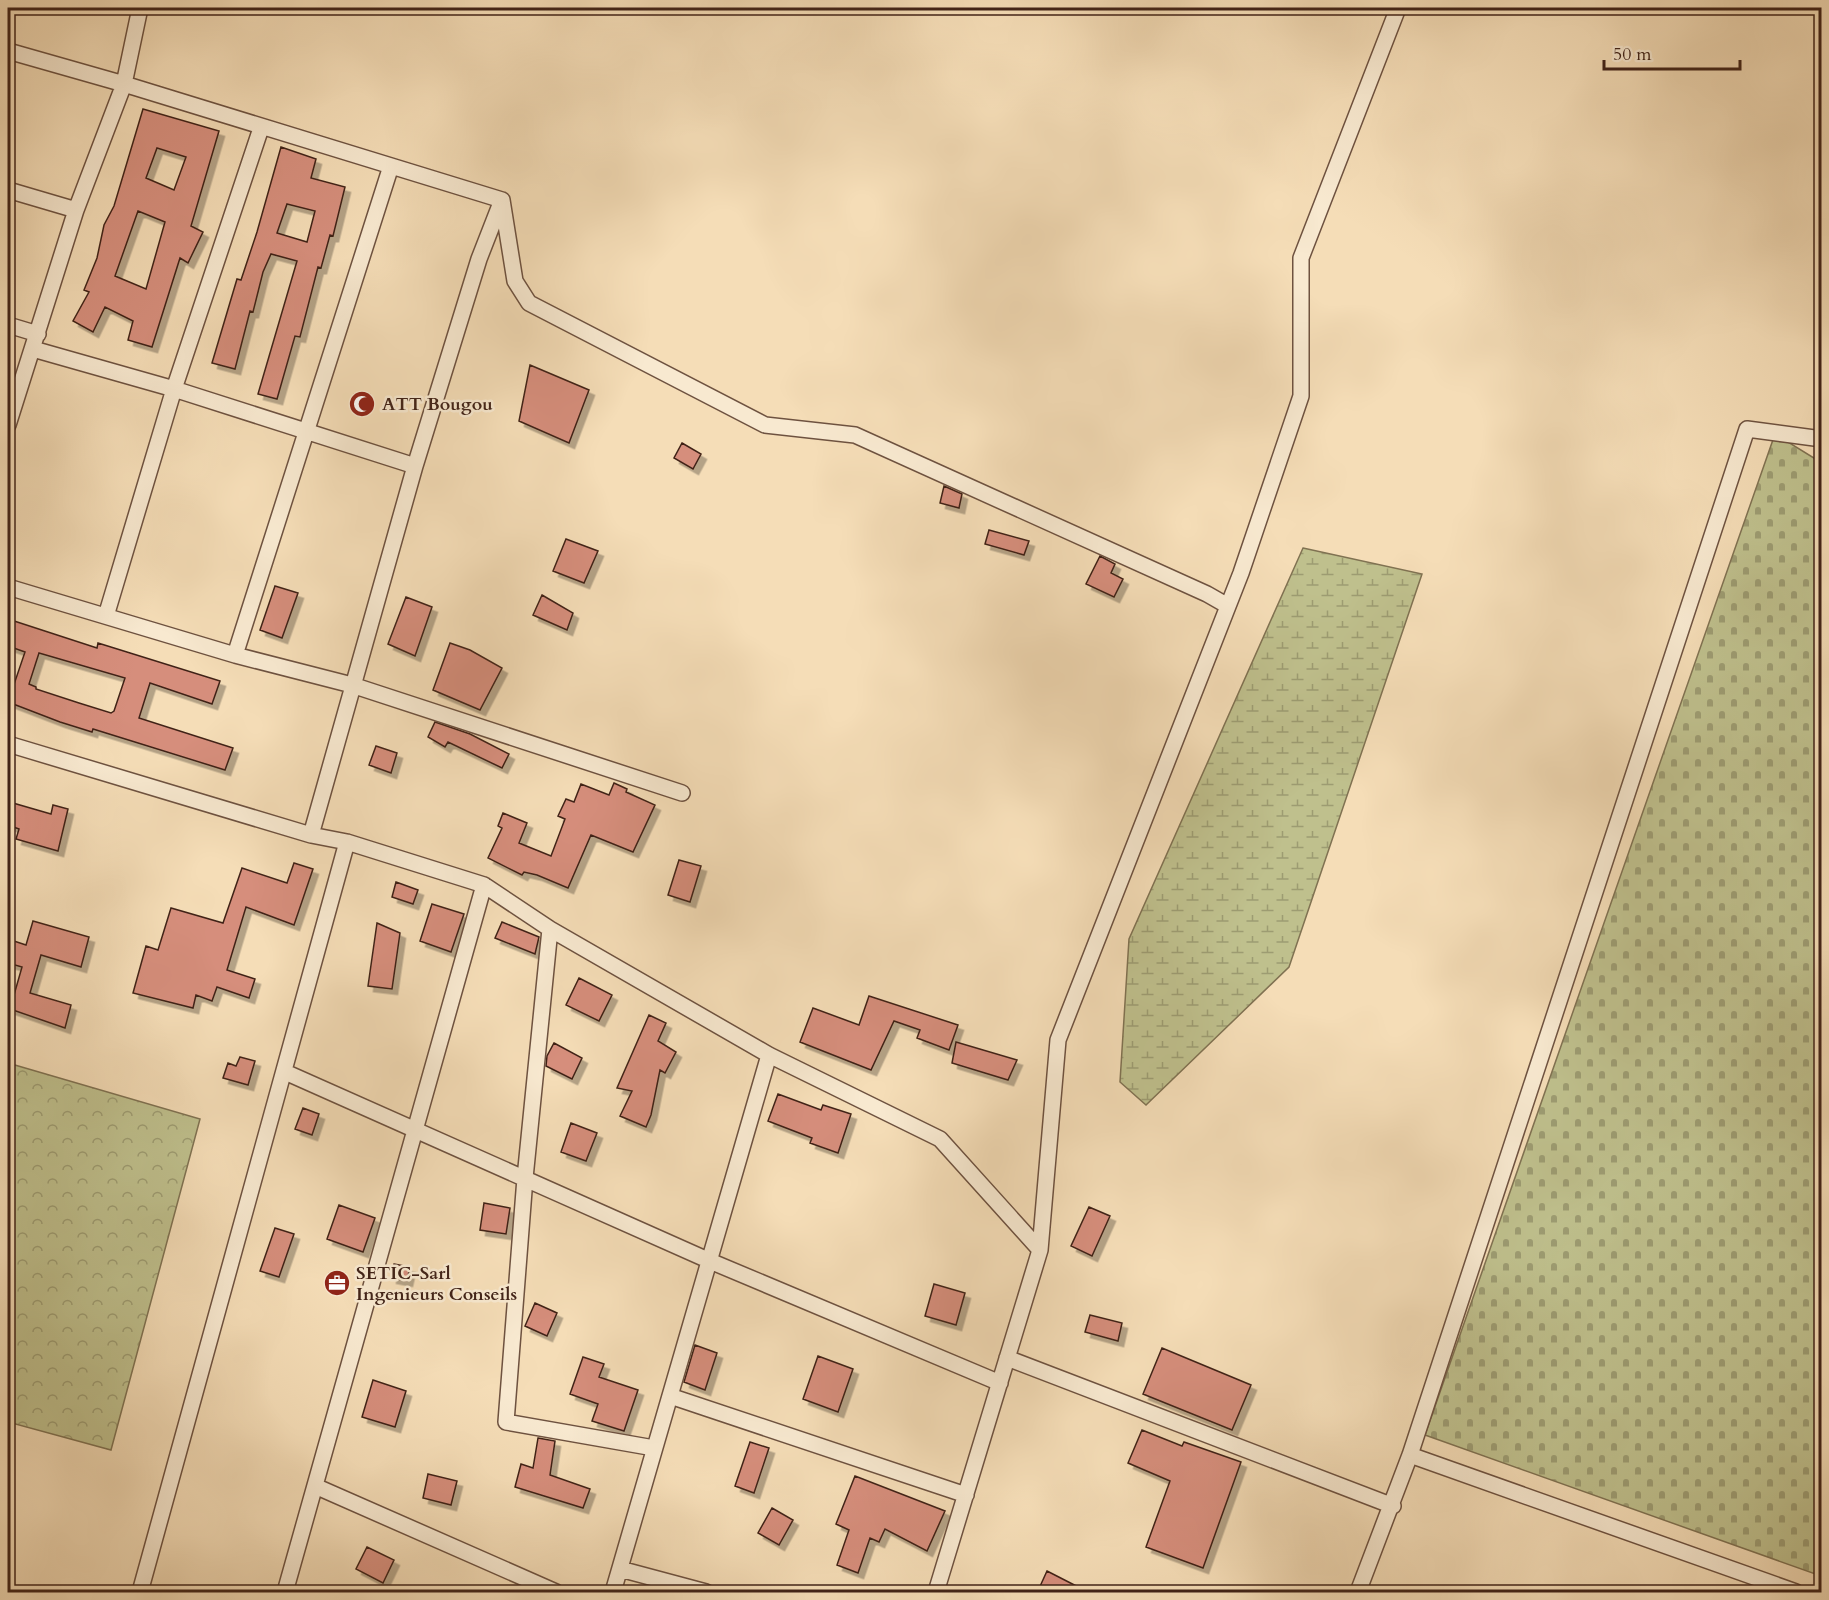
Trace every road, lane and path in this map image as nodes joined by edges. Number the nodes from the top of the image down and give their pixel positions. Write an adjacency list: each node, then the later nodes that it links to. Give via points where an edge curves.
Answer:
1 (140, 8): 4 (street)
2 (1398, 8): 19 (street, via 1301,258 1301,396)
3 (8, 51): 4 (street)
4 (124, 84): 5 (street); 9 (street)
5 (261, 128): 6 (street); 13 (street)
6 (391, 166): 8 (street); 15 (street)
7 (8, 190): 9 (street)
8 (502, 200): 17 (street, via 479,259); 19 (street, via 515,281 529,303 765,425 855,435)
9 (76, 210): 11 (street)
10 (8, 325): 11 (street)
11 (38, 334): 12 (street)
12 (33, 349): 13 (street); 14 (street)
13 (174, 389): 15 (street); 20 (street)
14 (8, 425)
15 (308, 431): 17 (street); 21 (street)
16 (1821, 439): 39 (street, via 1747,429)
17 (415, 466): 22 (street)
18 (8, 587): 20 (street)
19 (1228, 606): 33 (street, via 1058,1040)
20 (106, 616): 21 (street)
21 (235, 655): 22 (street)
22 (352, 685): 24 (street); 25 (street)
23 (8, 744): 25 (street)
24 (682, 794)
25 (311, 835): 26 (street)
26 (347, 842): 27 (street); 30 (street)
27 (484, 885): 28 (street); 31 (street)
28 (550, 929): 29 (street); 32 (street)
29 (769, 1055): 33 (street, via 940,1139); 34 (street)
30 (285, 1072): 31 (street); 45 (street)
31 (415, 1130): 32 (street); 40 (street)
32 (525, 1178): 34 (street); 38 (street, via 506,1422)
33 (1040, 1250): 35 (street)
34 (710, 1261): 36 (street); 37 (street)
35 (1007, 1358): 36 (street); 42 (street)
36 (1000, 1383): 41 (street)
37 (670, 1396): 38 (street); 41 (street)
38 (654, 1449): 43 (street)
39 (1410, 1455): 42 (street); 51 (street)
40 (315, 1486): 46 (street); 47 (street)
41 (966, 1495): 50 (street)
42 (1393, 1506): 44 (street)
43 (620, 1569): 48 (street); 49 (street)
44 (1363, 1591)
45 (140, 1593)
46 (285, 1593)
47 (556, 1593)
48 (613, 1593)
49 (706, 1593)
50 (936, 1593)
51 (1796, 1593)

